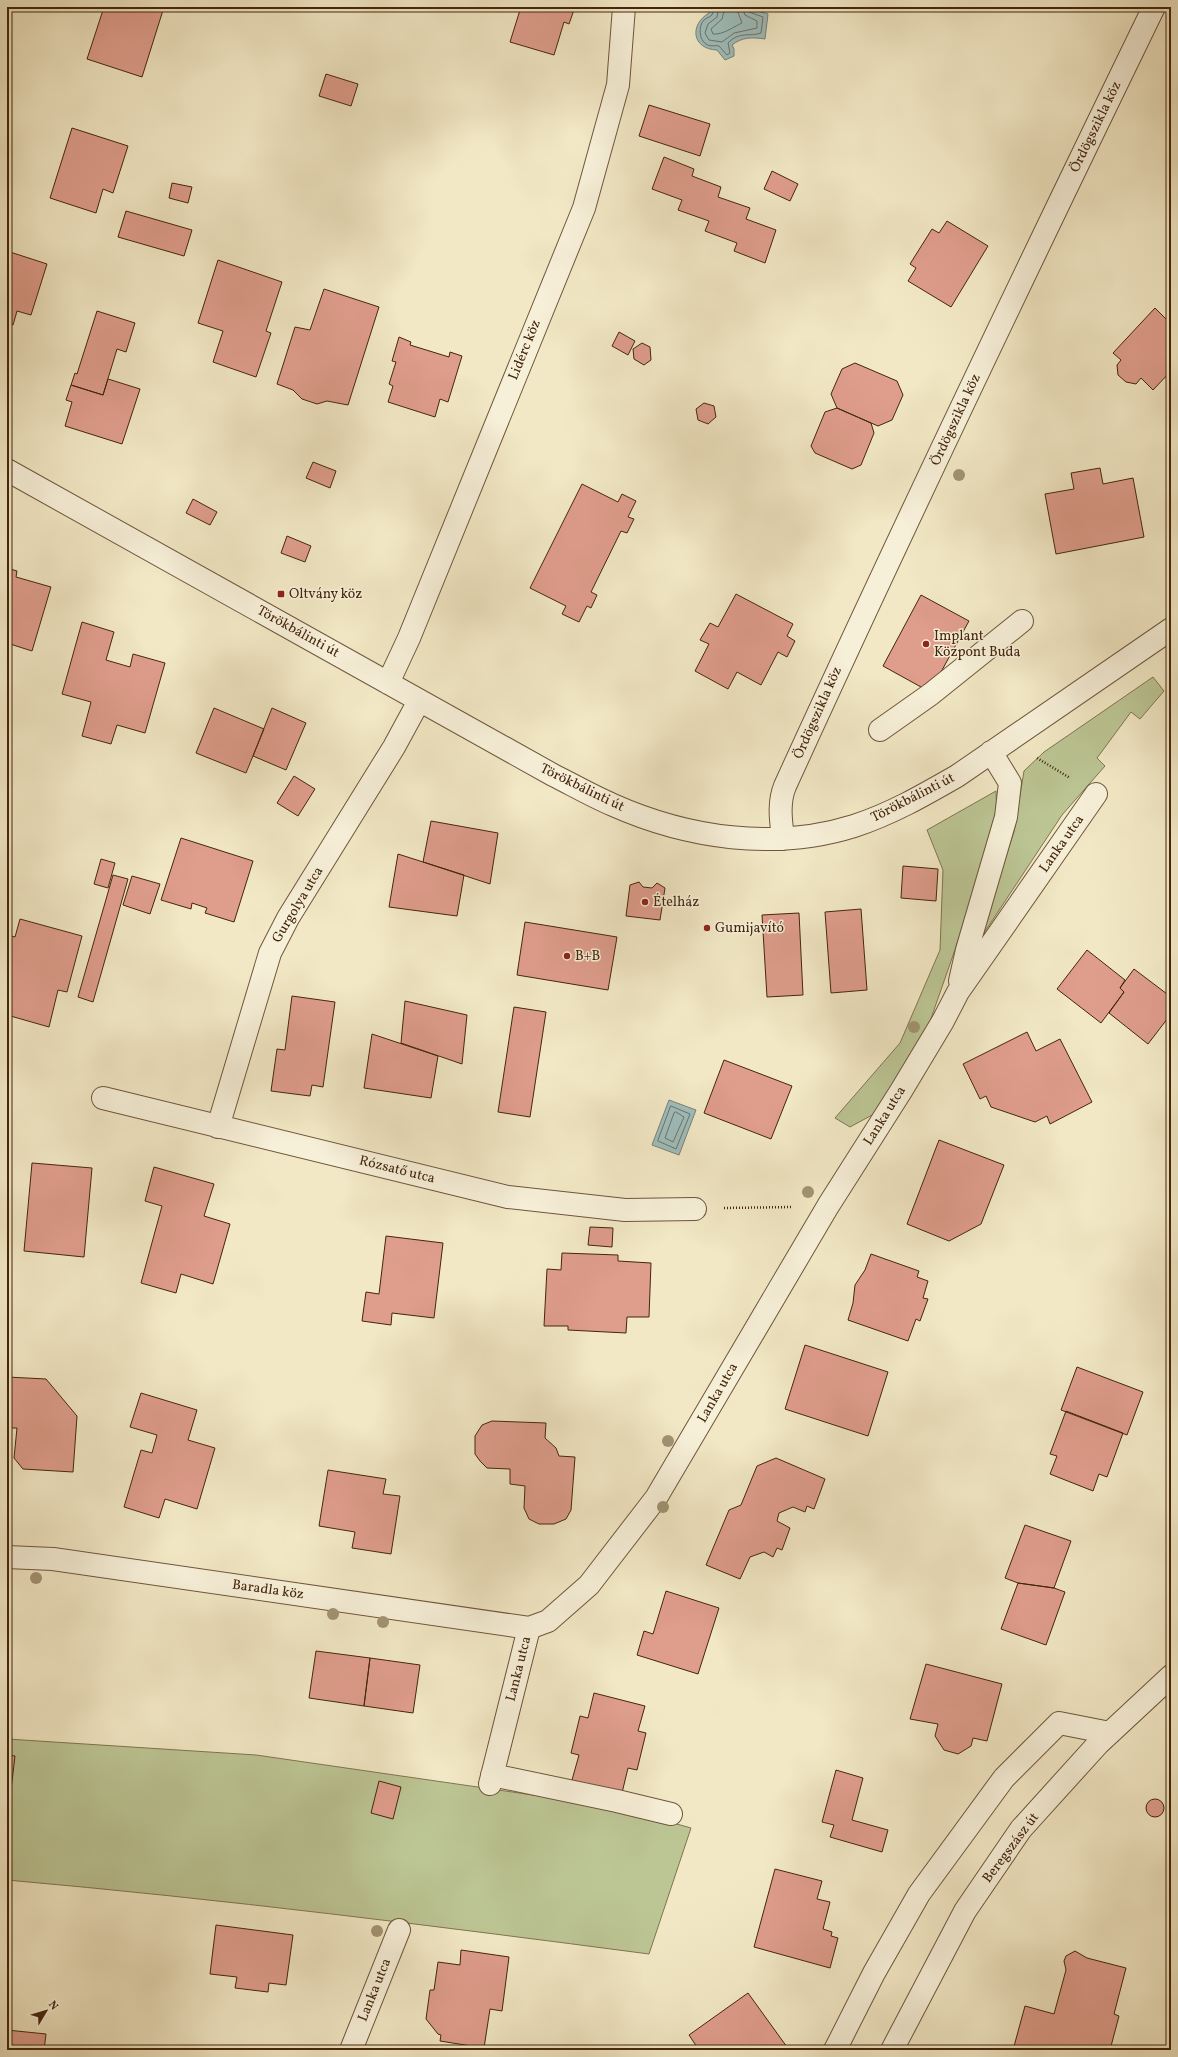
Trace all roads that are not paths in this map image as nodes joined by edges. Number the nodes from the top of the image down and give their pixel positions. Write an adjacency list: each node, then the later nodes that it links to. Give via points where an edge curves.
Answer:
1 (624, 7): 6 (street, Lidérc köz, via 618,85 584,208 409,638)
2 (1154, 7): 11 (street, Ördögszikla köz, via 998,329 785,786 780,810)
3 (7, 470): 6 (street, Törökbálinti út)
4 (1022, 621): 8 (street, via 931,694)
5 (1171, 630): 9 (street, Törökbálinti út)
6 (388, 683): 7 (street, Törökbálinti út)
7 (419, 701): 11 (street, Törökbálinti út, via 613,805 701,833 742,839); 14 (street, Gurgolya utca, via 394,747 288,918 270,953)
8 (880, 730)
9 (992, 752): 11 (street, Törökbálinti út, via 930,792 890,812 854,826); 12 (street, Lanka utca, via 1010,782 1006,817 967,950)
10 (1096, 794): 12 (street, Lanka utca)
11 (783, 839)
12 (958, 992): 17 (street, Lanka utca, via 656,1498 589,1585 548,1621)
13 (103, 1098): 14 (street, Rózsatő utca)
14 (218, 1127): 15 (street, Rózsatő utca, via 508,1197 626,1210)
15 (695, 1209)
16 (7, 1557): 17 (street, Baradla köz, via 53,1559)
17 (530, 1628): 20 (street, Lanka utca, via 491,1780 617,1801)
18 (1171, 1676): 19 (street, Beregszász út)
19 (1110, 1733): 23 (street, via 1059,1723 1004,1778 919,1894 874,1973); 24 (street, Beregszász út, via 1021,1829 965,1911)
20 (671, 1814)
21 (399, 1930): 22 (street, Lanka utca)
22 (351, 2050)
23 (835, 2050)
24 (892, 2050)

